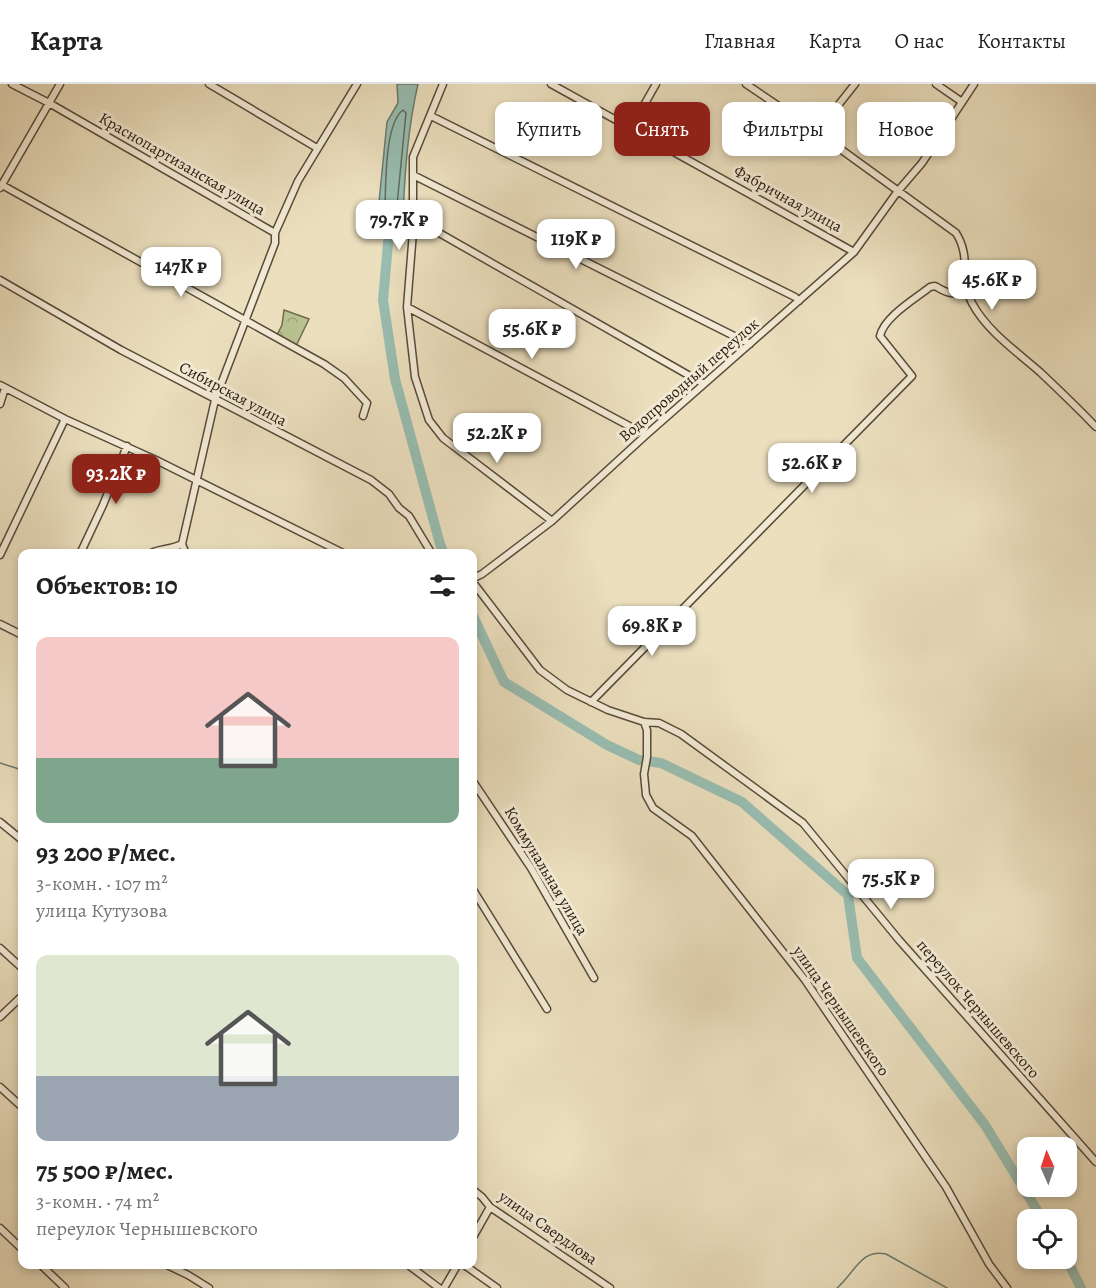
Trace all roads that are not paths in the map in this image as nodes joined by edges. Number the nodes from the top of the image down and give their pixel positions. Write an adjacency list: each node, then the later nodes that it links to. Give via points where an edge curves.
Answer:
1 (12, 84): 16 (street, Краснопартизанская улица)
2 (60, 84): 16 (street)
3 (209, 84): 19 (street)
4 (357, 84): 19 (street)
5 (443, 84): 17 (street)
6 (550, 84): 18 (street, Фабричная улица)
7 (656, 84): 12 (street)
8 (746, 84): 13 (street)
9 (855, 84): 14 (street)
10 (936, 84): 15 (street)
11 (974, 84): 15 (street, Водопроводный переулок)
12 (646, 102)
13 (773, 102)
14 (841, 102)
15 (962, 102): 24 (street, Водопроводный переулок, via 922,163)
16 (49, 103): 23 (street); 26 (street, Краснопартизанская улица)
17 (431, 116): 22 (street, via 413,157); 30 (street)
18 (614, 119)
19 (317, 148): 26 (street)
20 (845, 152): 24 (street)
21 (681, 156): 27 (street, Фабричная улица)
22 (413, 175): 25 (street); 33 (street)
23 (1, 187): 32 (street)
24 (898, 191): 27 (street, Водопроводный переулок); 29 (street, via 956,233 965,251)
25 (413, 218): 31 (street); 34 (street)
26 (275, 233): 32 (street, via 275,243)
27 (854, 252): 30 (street, Водопроводный переулок)
28 (0, 280): 36 (street, Сибирская улица)
29 (966, 290): 40 (street, via 989,327); 56 (street, via 952,294 930,287 889,318 880,336 912,376)
30 (797, 299): 33 (street, Водопроводный переулок)
31 (407, 307): 41 (street); 44 (street, via 415,377 429,420 443,438)
32 (245, 320): 36 (street); 38 (street, via 344,378 367,403)
33 (750, 344): 34 (street, Водопроводный переулок)
34 (704, 384): 41 (street, Водопроводный переулок)
35 (3, 387): 37 (street); 39 (street)
36 (215, 400): 43 (street); 50 (street, Сибирская улица, via 371,480 409,516)
37 (0, 404)
38 (363, 416)
39 (65, 419): 42 (street); 51 (street)
40 (1096, 427)
41 (646, 435): 44 (street, Водопроводный переулок)
42 (127, 446): 43 (street); 46 (street)
43 (196, 482): 45 (street); 49 (street)
44 (552, 521): 52 (street, Водопроводный переулок)
45 (182, 544): 47 (street); 48 (street)
46 (82, 549)
47 (172, 549)
48 (184, 549)
49 (335, 549)
50 (429, 549)
51 (0, 555)
52 (477, 577)
53 (477, 587): 56 (street, переулок Чернышевского, via 540,670)
54 (0, 624): 55 (street)
55 (18, 632)
56 (591, 702): 57 (street, переулок Чернышевского)
57 (644, 722): 70 (street, переулок Чернышевского, via 659,723 681,734 803,823 899,940); 86 (street, улица Чернышевского, via 646,795 653,808 693,836 805,980 946,1187 989,1264)
58 (477, 787): 64 (street, Коммунальная улица, via 531,868)
59 (0, 822): 60 (street)
60 (18, 837)
61 (477, 896): 66 (street)
62 (0, 948): 63 (street)
63 (18, 964)
64 (594, 978)
65 (18, 1000): 67 (street)
66 (547, 1009)
67 (0, 1017)
68 (0, 1087): 69 (street)
69 (18, 1103)
70 (1096, 1162)
71 (477, 1193): 72 (street, улица Свердлова)
72 (490, 1207): 74 (street); 85 (street, улица Свердлова)
73 (0, 1228): 75 (street)
74 (477, 1230)
75 (18, 1244)
76 (45, 1269): 81 (street)
77 (175, 1269): 82 (street)
78 (415, 1269): 83 (street)
79 (455, 1269): 83 (street)
80 (470, 1269): 84 (street)
81 (65, 1288)
82 (209, 1288)
83 (442, 1288)
84 (497, 1288)
85 (610, 1288)
86 (1007, 1288)

